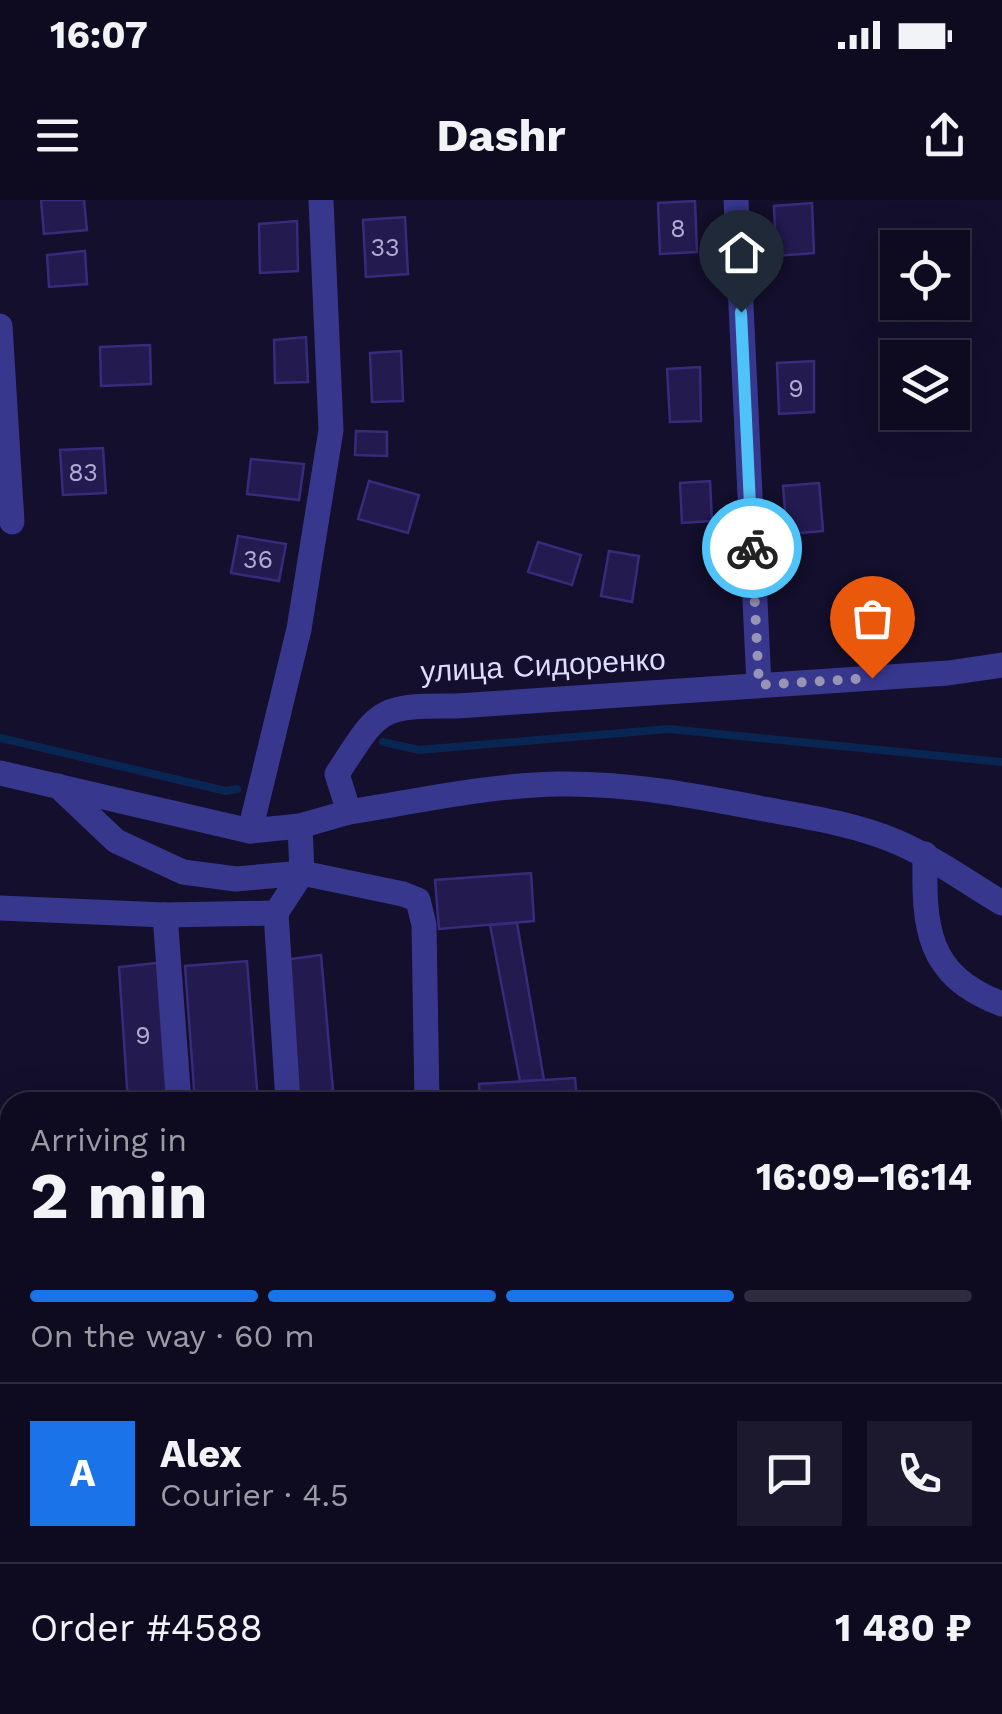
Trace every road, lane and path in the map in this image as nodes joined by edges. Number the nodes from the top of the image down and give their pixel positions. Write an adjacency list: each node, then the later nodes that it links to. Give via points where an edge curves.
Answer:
1 (320, 200): 11 (street, via 331,430 299,629)
2 (736, 200): 6 (street)
3 (0, 326): 4 (street)
4 (12, 522)
5 (1002, 665): 6 (street, улица Сидоренко)
6 (759, 685): 9 (street, улица Сидоренко, via 406,705 374,718 337,774)
7 (0, 773): 8 (street)
8 (58, 786): 11 (street); 13 (street, via 116,840 183,872 236,879)
9 (349, 812): 10 (street); 12 (street, via 496,789 604,784 821,820)
10 (300, 826): 11 (street); 13 (street)
11 (250, 831)
12 (925, 854): 14 (street); 18 (street, via 924,912 936,953 958,982)
13 (302, 873): 16 (street); 21 (street, via 418,900)
14 (1002, 902)
15 (0, 908): 17 (street)
16 (276, 914): 17 (street); 20 (street)
17 (165, 915): 19 (street)
18 (1002, 1004)
19 (178, 1092)
20 (287, 1092)
21 (427, 1092)

